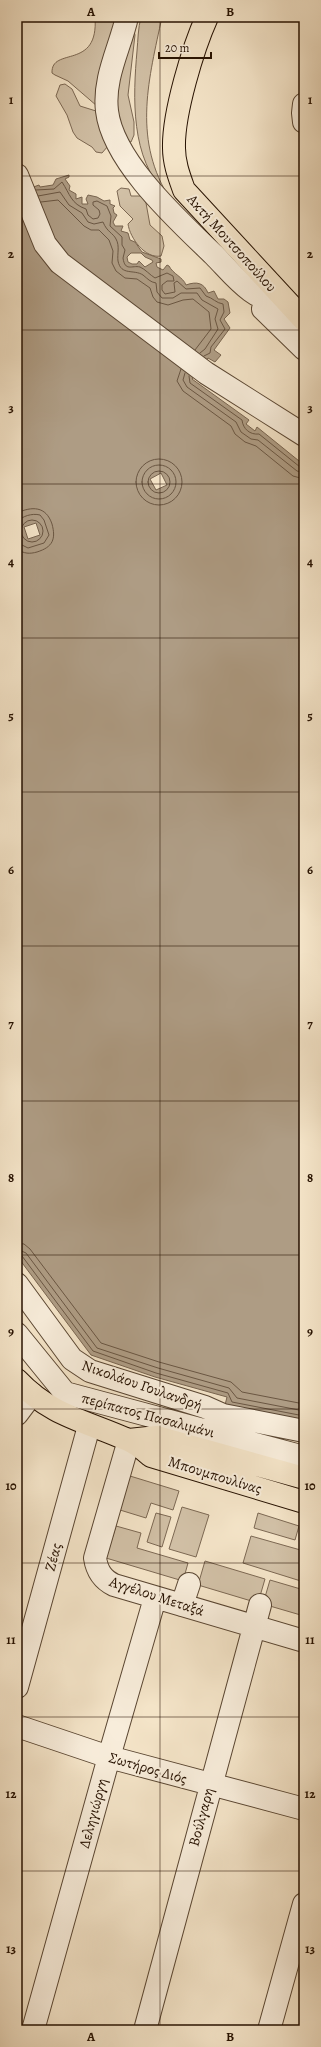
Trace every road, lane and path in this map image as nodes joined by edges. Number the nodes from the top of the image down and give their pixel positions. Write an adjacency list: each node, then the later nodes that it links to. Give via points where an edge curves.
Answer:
1 (127, 17): 7 (street, via 108,80 107,112 111,128 126,158 186,228 249,290 266,299 282,301)
2 (207, 17): 7 (main road, Ακτή Μουτσοπούλου, via 198,37 180,108 174,147 178,173 184,190)
3 (304, 104): 4 (street)
4 (304, 122)
5 (19, 180): 9 (street, via 45,244 60,263 206,373)
6 (264, 309): 8 (street)
7 (298, 314)
8 (304, 350)
9 (300, 433)
10 (17, 1284): 15 (street, Νικολάου Γουλανδρή, via 72,1359 90,1371 224,1415)
11 (17, 1334): 17 (street, περίπατος Πασαλιμάνι, via 65,1393)
12 (25, 1387): 13 (street); 14 (main road, via 61,1414)
13 (17, 1414)
14 (89, 1426): 16 (main road); 26 (street, Ζέας)
15 (304, 1431)
16 (130, 1440): 18 (main road, via 156,1437); 19 (main road, Μπουμπουλίνας, via 151,1456); 21 (street, Αγγέλου Μεταξά, via 112,1516 95,1558 98,1572 102,1577 114,1585)
17 (304, 1457)
18 (304, 1478)
19 (304, 1502)
20 (189, 1584): 23 (street)
21 (155, 1598): 23 (street, Αγγέλου Μεταξά); 28 (street, Δεληγιώργη)
22 (260, 1605): 24 (street, Βούλγαρη)
23 (182, 1606): 24 (street, Αγγέλου Μεταξά)
24 (250, 1636): 25 (street, Αγγέλου Μεταξά); 29 (street, Βούλγαρη)
25 (304, 1641)
26 (17, 1687)
27 (17, 1726): 28 (street, Σωτήρος Διός)
28 (109, 1757): 29 (street, Σωτήρος Διός); 32 (street, Δεληγιώργη)
29 (210, 1785): 30 (street, Σωτήρος Διός); 33 (street, Βούλγαρη)
30 (304, 1809)
31 (304, 1904): 34 (street)
32 (33, 2030)
33 (145, 2030)
34 (269, 2030)

